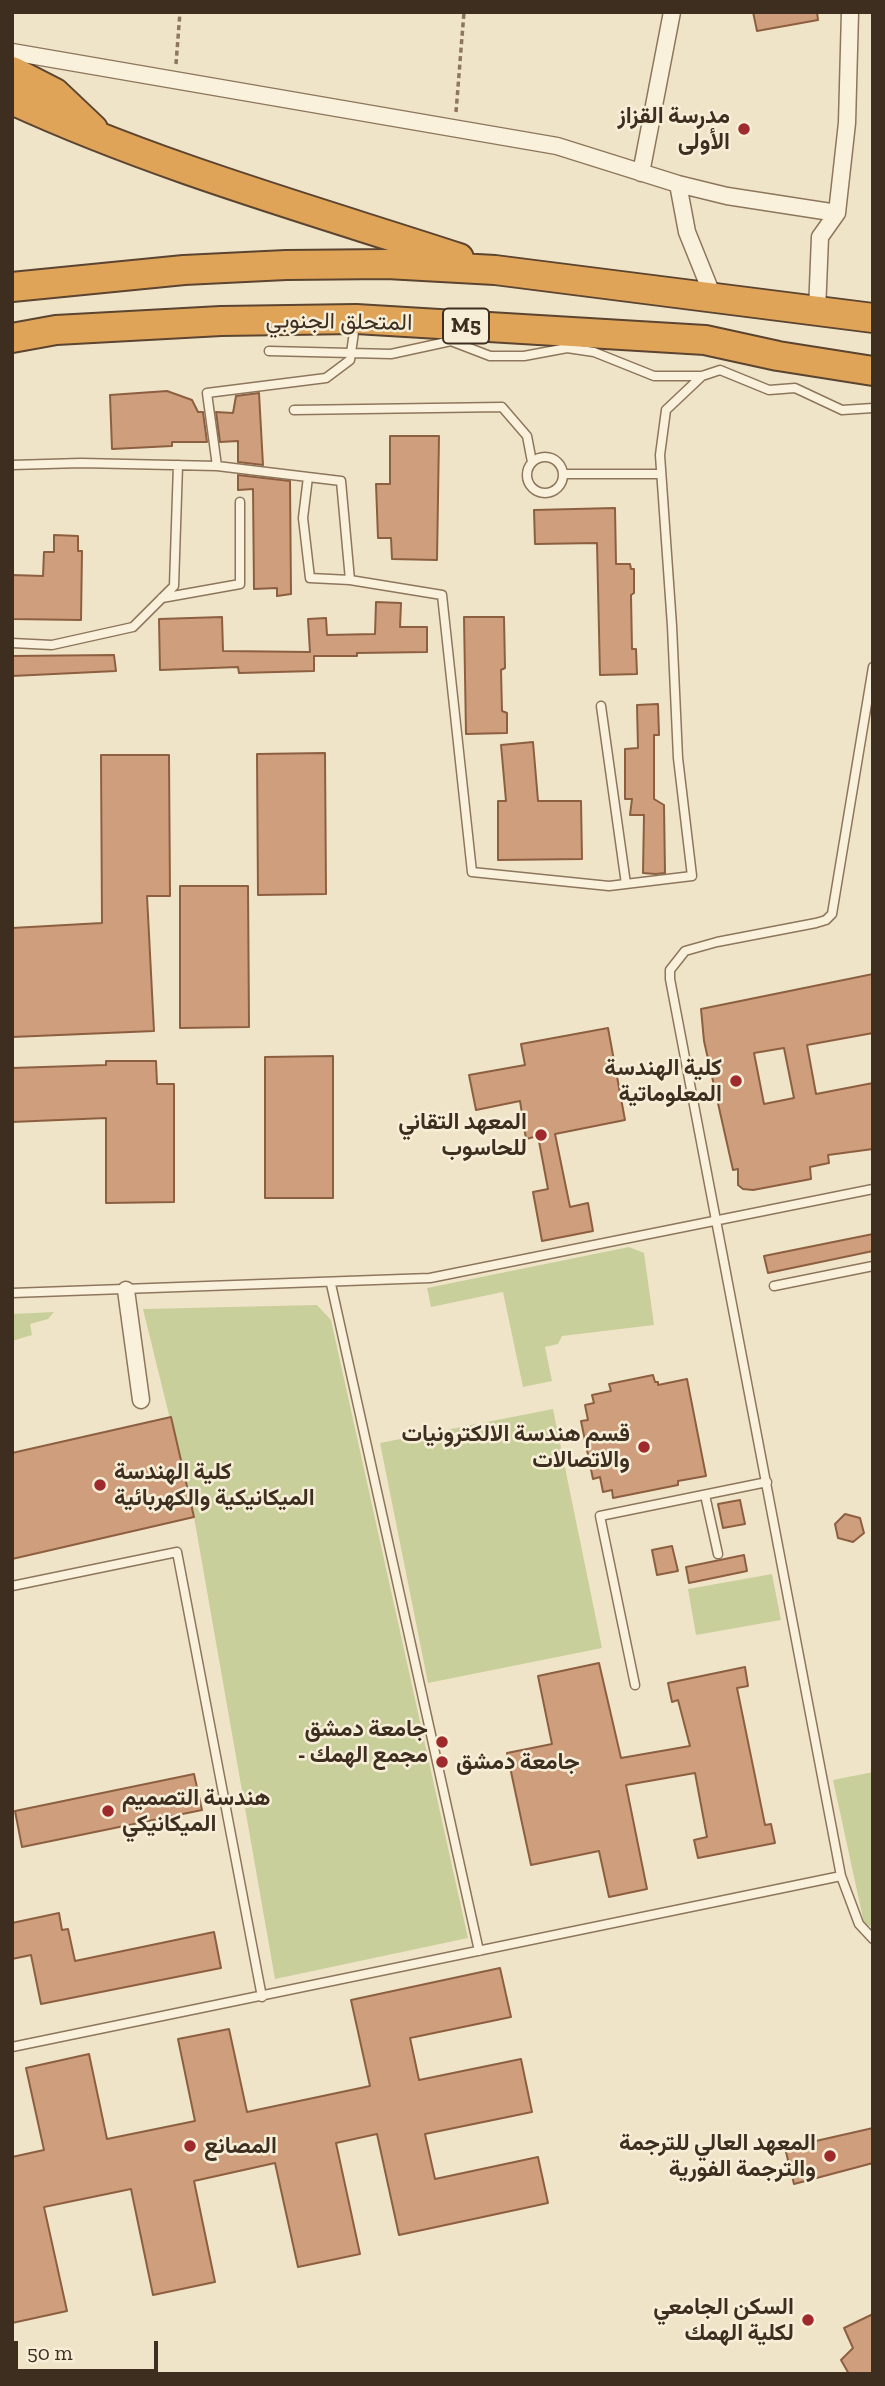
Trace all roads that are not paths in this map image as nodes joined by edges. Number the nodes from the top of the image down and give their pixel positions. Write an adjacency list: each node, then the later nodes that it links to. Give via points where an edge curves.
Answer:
1 (671, 12): 7 (street)
2 (850, 12): 9 (street, via 848,122)
3 (12, 52): 7 (street, via 557,146)
4 (12, 71): 6 (highway, via 54,93)
5 (12, 100): 6 (highway)
6 (102, 139): 10 (highway)
7 (641, 173): 8 (street)
8 (678, 184): 9 (street); 12 (street, via 687,232)
9 (837, 213): 13 (street, via 820,237)
10 (495, 270): 11 (highway, via 286,265); 12 (highway)
11 (12, 287)
12 (714, 299): 13 (highway)
13 (817, 311): 14 (highway)
14 (873, 318)
15 (356, 319): 16 (highway, المتحلق الجنوبي / M5); 20 (lane); 21 (highway, المتحلق الجنوبي / M5, via 705,340)
16 (56, 330): 17 (highway, المتحلق الجنوبي / M5); 18 (highway)
17 (12, 338)
18 (12, 344)
19 (269, 351): 20 (lane)
20 (351, 353): 22 (lane, via 391,354 451,341 490,356 524,356 567,348 594,352 654,376); 28 (lane, via 350,360 326,378 208,393)
21 (873, 371)
22 (702, 376): 23 (lane, via 720,370 769,390 795,388 842,410); 30 (lane, via 666,410)
23 (873, 408)
24 (294, 410): 25 (lane, via 502,407 527,436)
25 (532, 462): 29 (lane, via 549,457 559,463); 29 (lane, via 526,478 537,492 555,491)
26 (12, 465): 27 (lane)
27 (178, 466): 28 (lane); 34 (lane, via 174,586)
28 (217, 466): 31 (lane)
29 (564, 474): 30 (lane)
30 (662, 474): 38 (lane, via 678,758 692,876)
31 (308, 477): 33 (lane, via 341,481); 33 (lane, via 303,518 310,578)
32 (240, 502): 34 (lane, via 240,584)
33 (350, 580): 38 (lane, via 442,595 472,872)
34 (162, 598): 35 (lane, via 133,627 52,645)
35 (12, 643)
36 (873, 667): 40 (lane, via 832,914 816,923 685,951 670,970)
37 (601, 706): 38 (lane)
38 (626, 884)
39 (873, 1189): 40 (lane)
40 (717, 1219): 42 (lane, via 430,1279); 47 (lane)
41 (873, 1266): 43 (lane)
42 (331, 1284): 44 (lane); 54 (lane)
43 (774, 1286)
44 (126, 1290): 45 (lane); 46 (street)
45 (12, 1293)
46 (141, 1400)
47 (767, 1482): 48 (lane); 52 (lane)
48 (705, 1494): 49 (lane); 51 (lane, via 600,1516)
49 (718, 1554)
50 (12, 1586): 55 (lane, via 177,1552)
51 (635, 1685)
52 (841, 1876): 53 (lane, via 859,1924); 54 (lane)
53 (873, 1939)
54 (479, 1951): 55 (lane)
55 (262, 1997): 56 (lane)
56 (12, 2046)

